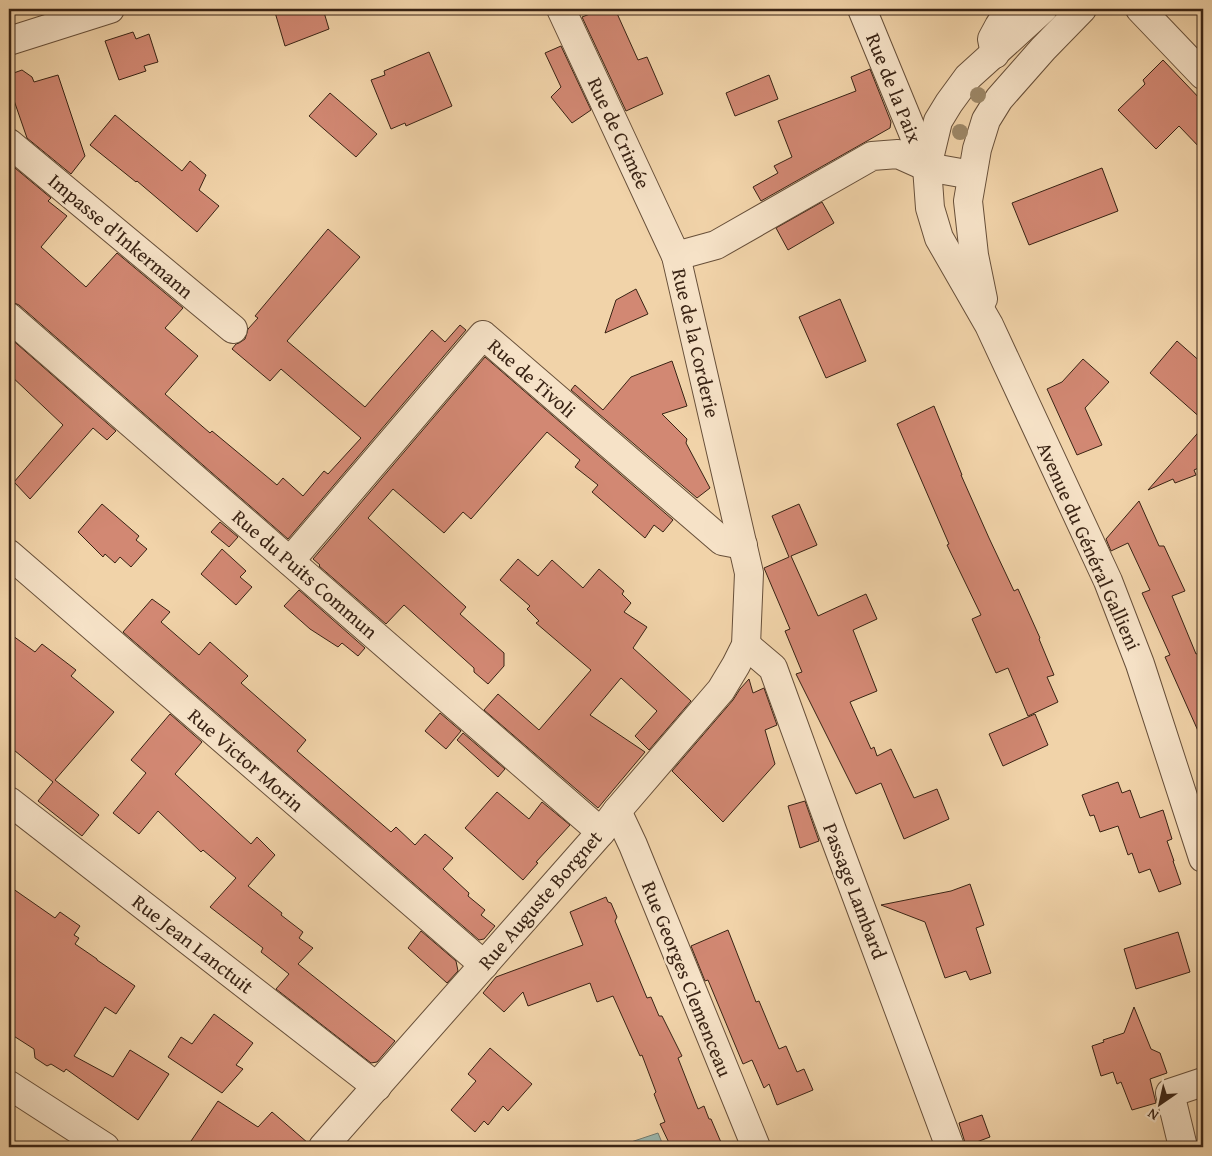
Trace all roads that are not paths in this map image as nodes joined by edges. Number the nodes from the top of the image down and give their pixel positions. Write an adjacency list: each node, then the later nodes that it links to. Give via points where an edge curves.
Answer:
1 (110, 9): 8 (street)
2 (561, 9): 15 (street, Rue de Crimée)
3 (862, 9): 13 (street, Rue de la Paix)
4 (1010, 9): 9 (street, via 992,39)
5 (1043, 9): 9 (street)
6 (1082, 9): 11 (street)
7 (1140, 9): 10 (street)
8 (9, 41)
9 (995, 54): 11 (street, via 1001,80); 13 (street, via 968,77 948,103 938,122)
10 (1203, 76)
11 (1000, 98): 14 (street, via 986,120)
12 (9, 143): 18 (street, Impasse d'Inkermann)
13 (927, 167): 14 (street, Rue de la Corderie); 15 (street, Rue de la Corderie, via 898,154 872,156 716,245); 17 (street, via 930,208 939,238)
14 (972, 176): 17 (street, via 968,201 974,255)
15 (676, 256): 19 (street, Rue de la Corderie)
16 (9, 317): 21 (street, Rue du Puits Commun)
17 (988, 325): 25 (street, Avenue du Général Gallieni, via 1108,581)
18 (233, 329)
19 (743, 545): 21 (street, Rue de Tivoli, via 722,541 483,335); 22 (street, Rue de la Corderie, via 749,573)
20 (9, 554): 27 (street, Rue Victor Morin)
21 (290, 561): 24 (street, Rue du Puits Commun)
22 (746, 645): 24 (street, Rue Auguste Borgnet, via 721,690); 34 (street, Passage Lambard, via 773,668)
23 (9, 801): 30 (street, Rue Jean Lanctuit)
24 (609, 821): 27 (street, Rue Auguste Borgnet); 33 (street, Rue Georges Clemenceau, via 633,845)
25 (1197, 823): 26 (street, Avenue du Général Gallieni)
26 (1203, 858)
27 (484, 965): 30 (street, Rue Auguste Borgnet)
28 (1203, 1082): 35 (street, via 1170,1093)
29 (9, 1085): 31 (street)
30 (377, 1086): 32 (street, Rue Auguste Borgnet)
31 (105, 1147)
32 (323, 1147)
33 (756, 1147)
34 (950, 1147)
35 (1183, 1147)

